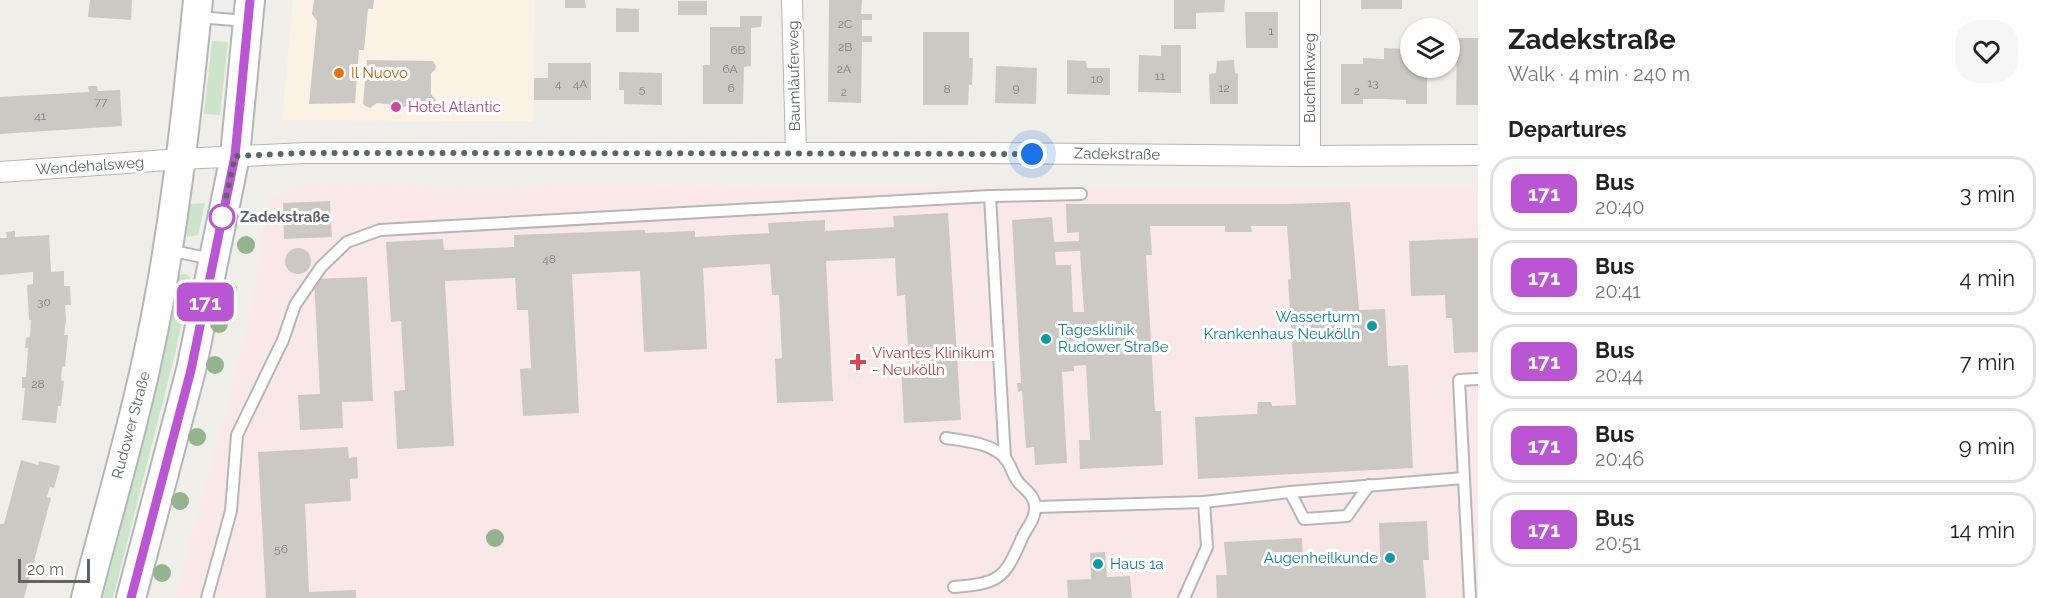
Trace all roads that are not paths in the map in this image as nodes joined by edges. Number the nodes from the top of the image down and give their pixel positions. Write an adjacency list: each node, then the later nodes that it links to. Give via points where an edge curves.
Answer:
1 (792, 0): 5 (street, Baumläuferweg)
2 (1310, 0): 8 (street, Buchfinkweg)
3 (197, 9): 4 (lane, Rudower Straße); 9 (main road, Rudower Straße)
4 (249, 11): 7 (main road, Rudower Straße)
5 (796, 153): 7 (street, Zadekstraße); 8 (street, Zadekstraße)
6 (1478, 155): 8 (street, Zadekstraße)
7 (235, 156): 9 (street, Zadekstraße); 14 (main road, Rudower Straße)
8 (1310, 156)
9 (181, 159): 10 (street, Wendehalsweg); 13 (main road, Rudower Straße)
10 (0, 172)
11 (1081, 194): 12 (lane)
12 (990, 196): 17 (lane); 26 (lane, via 380,230 347,242 321,267 295,305 283,340 237,435 231,511)
13 (168, 250): 14 (lane); 24 (main road, Rudower Straße, via 147,362)
14 (214, 259): 25 (main road, Rudower Straße, via 191,370)
15 (1478, 379): 18 (lane, via 1459,380)
16 (946, 438): 17 (lane, via 987,446)
17 (1005, 459): 22 (lane)
18 (1464, 478): 19 (lane); 28 (lane)
19 (1370, 485): 20 (lane); 20 (lane, via 1347,516 1304,519)
20 (1290, 492): 21 (lane)
21 (1204, 502): 22 (lane); 27 (lane, via 1207,547)
22 (1036, 507): 23 (lane, via 1014,560 1002,575 979,585)
23 (954, 587)
24 (86, 598)
25 (131, 598)
26 (207, 598)
27 (1185, 598)
28 (1470, 598)

